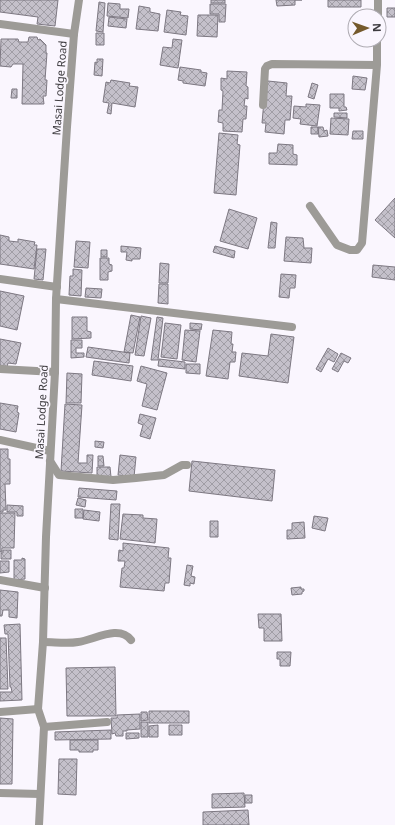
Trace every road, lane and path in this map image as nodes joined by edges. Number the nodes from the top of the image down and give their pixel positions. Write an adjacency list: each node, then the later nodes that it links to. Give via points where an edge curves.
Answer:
1 (79, 0): 3 (street, Masai Lodge Road)
2 (0, 24): 3 (street)
3 (74, 34): 9 (street, Masai Lodge Road)
4 (377, 48): 5 (street)
5 (377, 65): 6 (street, via 272,64 265,69); 7 (street, via 362,243 357,250 337,245)
6 (263, 105)
7 (310, 206)
8 (0, 279): 9 (street)
9 (57, 287): 10 (street, Masai Lodge Road)
10 (56, 299): 11 (street); 13 (street, Masai Lodge Road)
11 (292, 327)
12 (0, 369): 13 (street)
13 (54, 372): 15 (street, Masai Lodge Road)
14 (0, 440): 15 (street)
15 (50, 451): 16 (street, Masai Lodge Road)
16 (50, 461): 17 (street, via 59,475 113,480 164,475); 19 (street, Masai Lodge Road)
17 (187, 465)
18 (0, 580): 19 (street)
19 (45, 588): 21 (street, Masai Lodge Road)
20 (131, 640): 21 (street, via 127,635 120,633 102,635 81,642)
21 (44, 642): 22 (street, Masai Lodge Road)
22 (38, 709): 23 (street); 25 (street, Masai Lodge Road)
23 (0, 712)
24 (108, 722): 25 (street)
25 (44, 727): 27 (street, Masai Lodge Road)
26 (0, 793): 27 (street)
27 (40, 794): 28 (street, Masai Lodge Road)
28 (39, 825)

